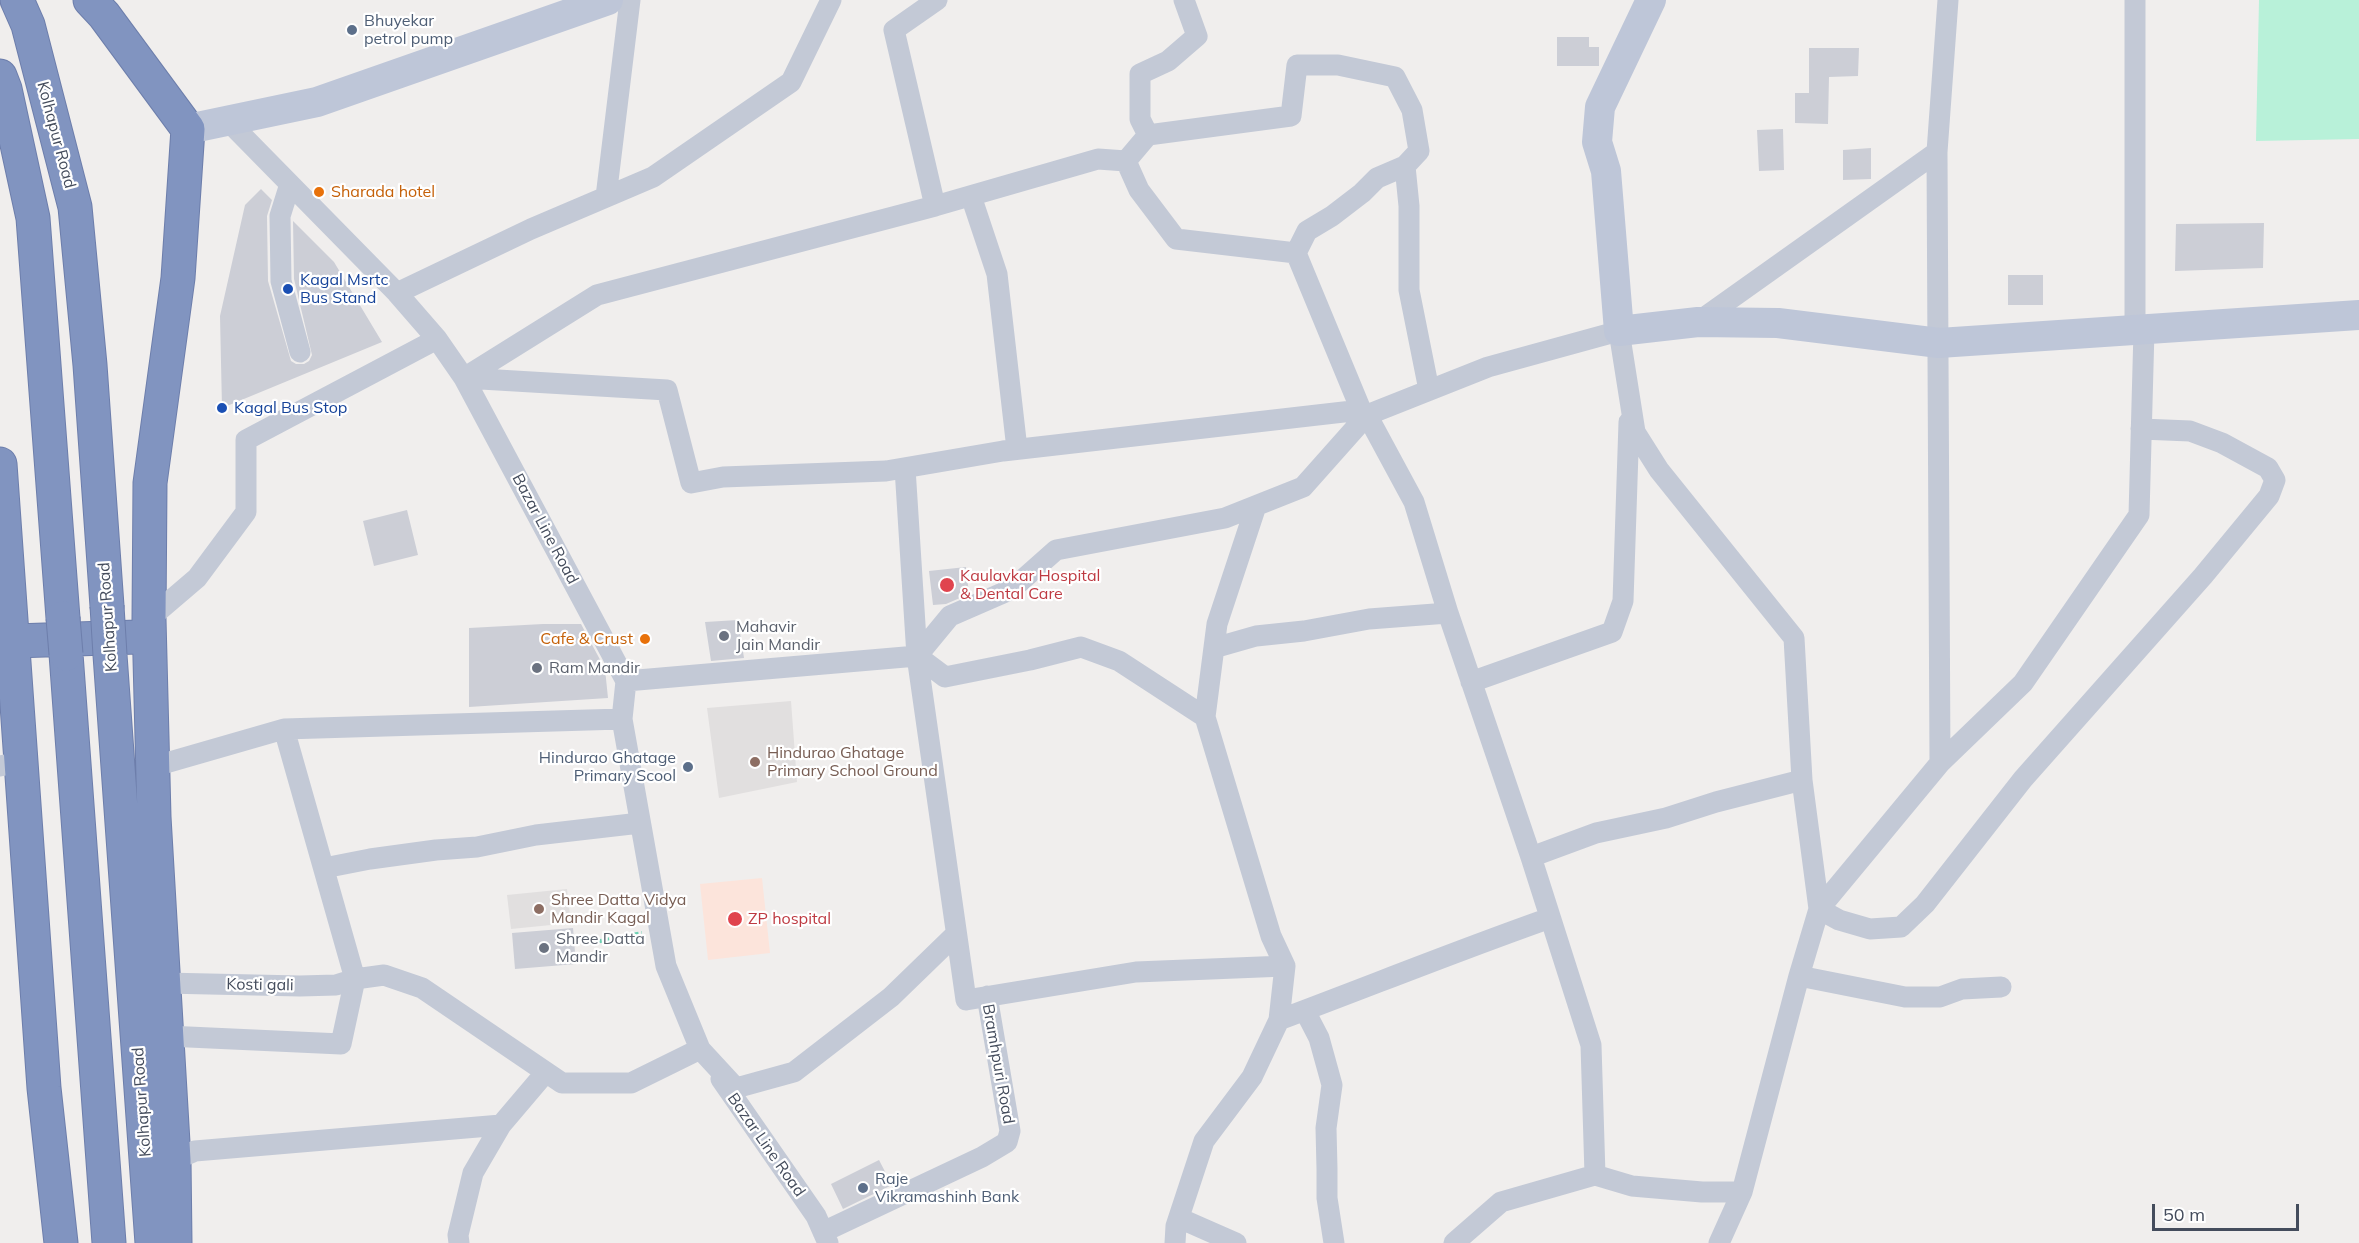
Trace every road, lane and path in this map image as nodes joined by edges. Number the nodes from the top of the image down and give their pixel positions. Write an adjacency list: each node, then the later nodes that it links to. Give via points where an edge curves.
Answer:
1 (17, 0): 80 (highway, Kolhapur Road, bridge, via 28,25 75,207 90,365)
2 (90, 0): 12 (highway)
3 (611, 0): 11 (main road, via 317,102); 19 (street)
4 (831, 0): 19 (street, via 791,82 653,177)
5 (938, 0): 20 (street, via 894,30)
6 (1184, 0): 13 (street, via 1197,36 1168,61 1140,74 1140,119)
7 (1651, 0): 26 (main road, via 1600,107 1598,142 1606,171)
8 (1948, 0): 14 (street)
9 (2135, 0): 25 (street)
10 (0, 76): 79 (highway, bridge, via 33,218)
11 (228, 121): 12 (main road); 17 (street, Bazar Line Road)
12 (188, 129): 40 (highway, via 178,278 150,483)
13 (1148, 135): 15 (street); 16 (street, via 1291,116 1297,65 1338,65 1395,77 1412,110 1419,151)
14 (1937, 152): 24 (street); 28 (street)
15 (1126, 161): 18 (street, via 1098,159); 21 (street, via 1139,189 1176,239)
16 (1405, 165): 21 (street, via 1377,178 1332,216 1307,231); 31 (street, via 1409,290)
17 (290, 184): 22 (street, Bazar Line Road); 29 (street, via 280,216 281,281)
18 (970, 196): 20 (street); 35 (street, via 998,274)
19 (606, 197): 22 (street)
20 (934, 206): 30 (street, via 597,295)
21 (1296, 253): 35 (street, via 1361,410)
22 (397, 293): 27 (street, Bazar Line Road)
23 (2359, 315): 25 (main road)
24 (1698, 322): 26 (main road); 28 (main road, via 1778,323)
25 (2140, 330): 28 (main road); 34 (street)
26 (1619, 331): 31 (street, via 1488,367); 32 (street)
27 (437, 339): 30 (street, Bazar Line Road); 40 (street, via 246,440 246,512 197,578)
28 (1939, 343): 49 (street)
29 (300, 352)
30 (464, 378): 37 (street, via 667,390 691,483 723,477); 44 (street, Bazar Line Road)
31 (1430, 390): 33 (street)
32 (1629, 398): 45 (street, via 1623,600 1612,632); 52 (street, via 1635,432 1659,470 1794,638)
33 (1367, 415): 38 (street, via 1303,487); 39 (street, via 1414,502)
34 (2141, 429): 49 (street, via 2139,515 2023,683); 56 (street, via 2190,431 2222,443 2268,468 2275,480 2269,496 2024,779 1925,904 1901,927 1870,929)
35 (1017, 449): 37 (street)
36 (0, 464): 41 (highway)
37 (904, 468): 43 (street)
38 (1256, 506): 42 (street, via 1217,624); 43 (street, via 1226,518 1056,550 1012,589 950,616)
39 (1448, 614): 42 (street, via 1369,619 1256,636); 45 (street)
40 (149, 628): 41 (highway); 51 (highway)
41 (14, 641): 50 (highway)
42 (1214, 648): 46 (street)
43 (917, 656): 44 (street); 46 (street, via 945,677 1081,647 1119,662); 59 (street)
44 (626, 681): 47 (street)
45 (1471, 682): 54 (street)
46 (1205, 717): 61 (street, via 1271,936)
47 (622, 719): 48 (street); 53 (street)
48 (285, 729): 51 (street); 55 (street)
49 (1940, 763): 56 (street)
50 (11, 764): 78 (highway)
51 (153, 767): 64 (highway)
52 (1802, 780): 54 (street, via 1596,833); 56 (street)
53 (640, 823): 55 (street); 58 (street)
54 (1531, 857): 57 (street)
55 (324, 868): 63 (street)
56 (1819, 909): 62 (street)
57 (1550, 918): 67 (street); 74 (street, via 1591,1045)
58 (660, 930): 60 (path); 70 (street, via 666,966)
59 (956, 934): 66 (street, via 966,1000); 70 (street, via 891,997 794,1072 736,1088)
60 (590, 943)
61 (1285, 966): 66 (street, via 1136,972); 68 (street)
62 (1798, 975): 65 (street, via 1905,997 1940,997 1962,989); 75 (street)
63 (355, 979): 64 (street, Kosti gali, via 336,985 300,986); 69 (street, via 341,1044); 71 (street, Kosti gali, via 384,975 422,988)
64 (164, 983): 69 (highway)
65 (2001, 987)
66 (987, 996): 77 (street, Bramhpuri Road, via 1010,1131 1007,1142)
67 (1305, 1011): 68 (street); 85 (street, via 1319,1038 1332,1085 1326,1168)
68 (1279, 1020): 76 (street, via 1252,1077 1204,1141)
69 (167, 1036): 73 (highway)
70 (700, 1049): 71 (street, Kosti gali, via 631,1083 562,1083); 77 (street, Bazar Line Road, via 816,1216)
71 (546, 1071): 72 (street)
72 (501, 1125): 73 (street, via 195,1151); 82 (street, via 473,1173)
73 (174, 1160): 81 (highway)
74 (1595, 1175): 75 (street, via 1632,1186); 86 (street, via 1501,1202)
75 (1742, 1192): 87 (street)
76 (1179, 1218): 83 (street); 84 (street)
77 (825, 1238)
78 (59, 1243)
79 (109, 1243)
80 (152, 1243)
81 (175, 1243)
82 (459, 1243)
83 (1175, 1243)
84 (1236, 1243)
85 (1334, 1243)
86 (1454, 1243)
87 (1719, 1243)

